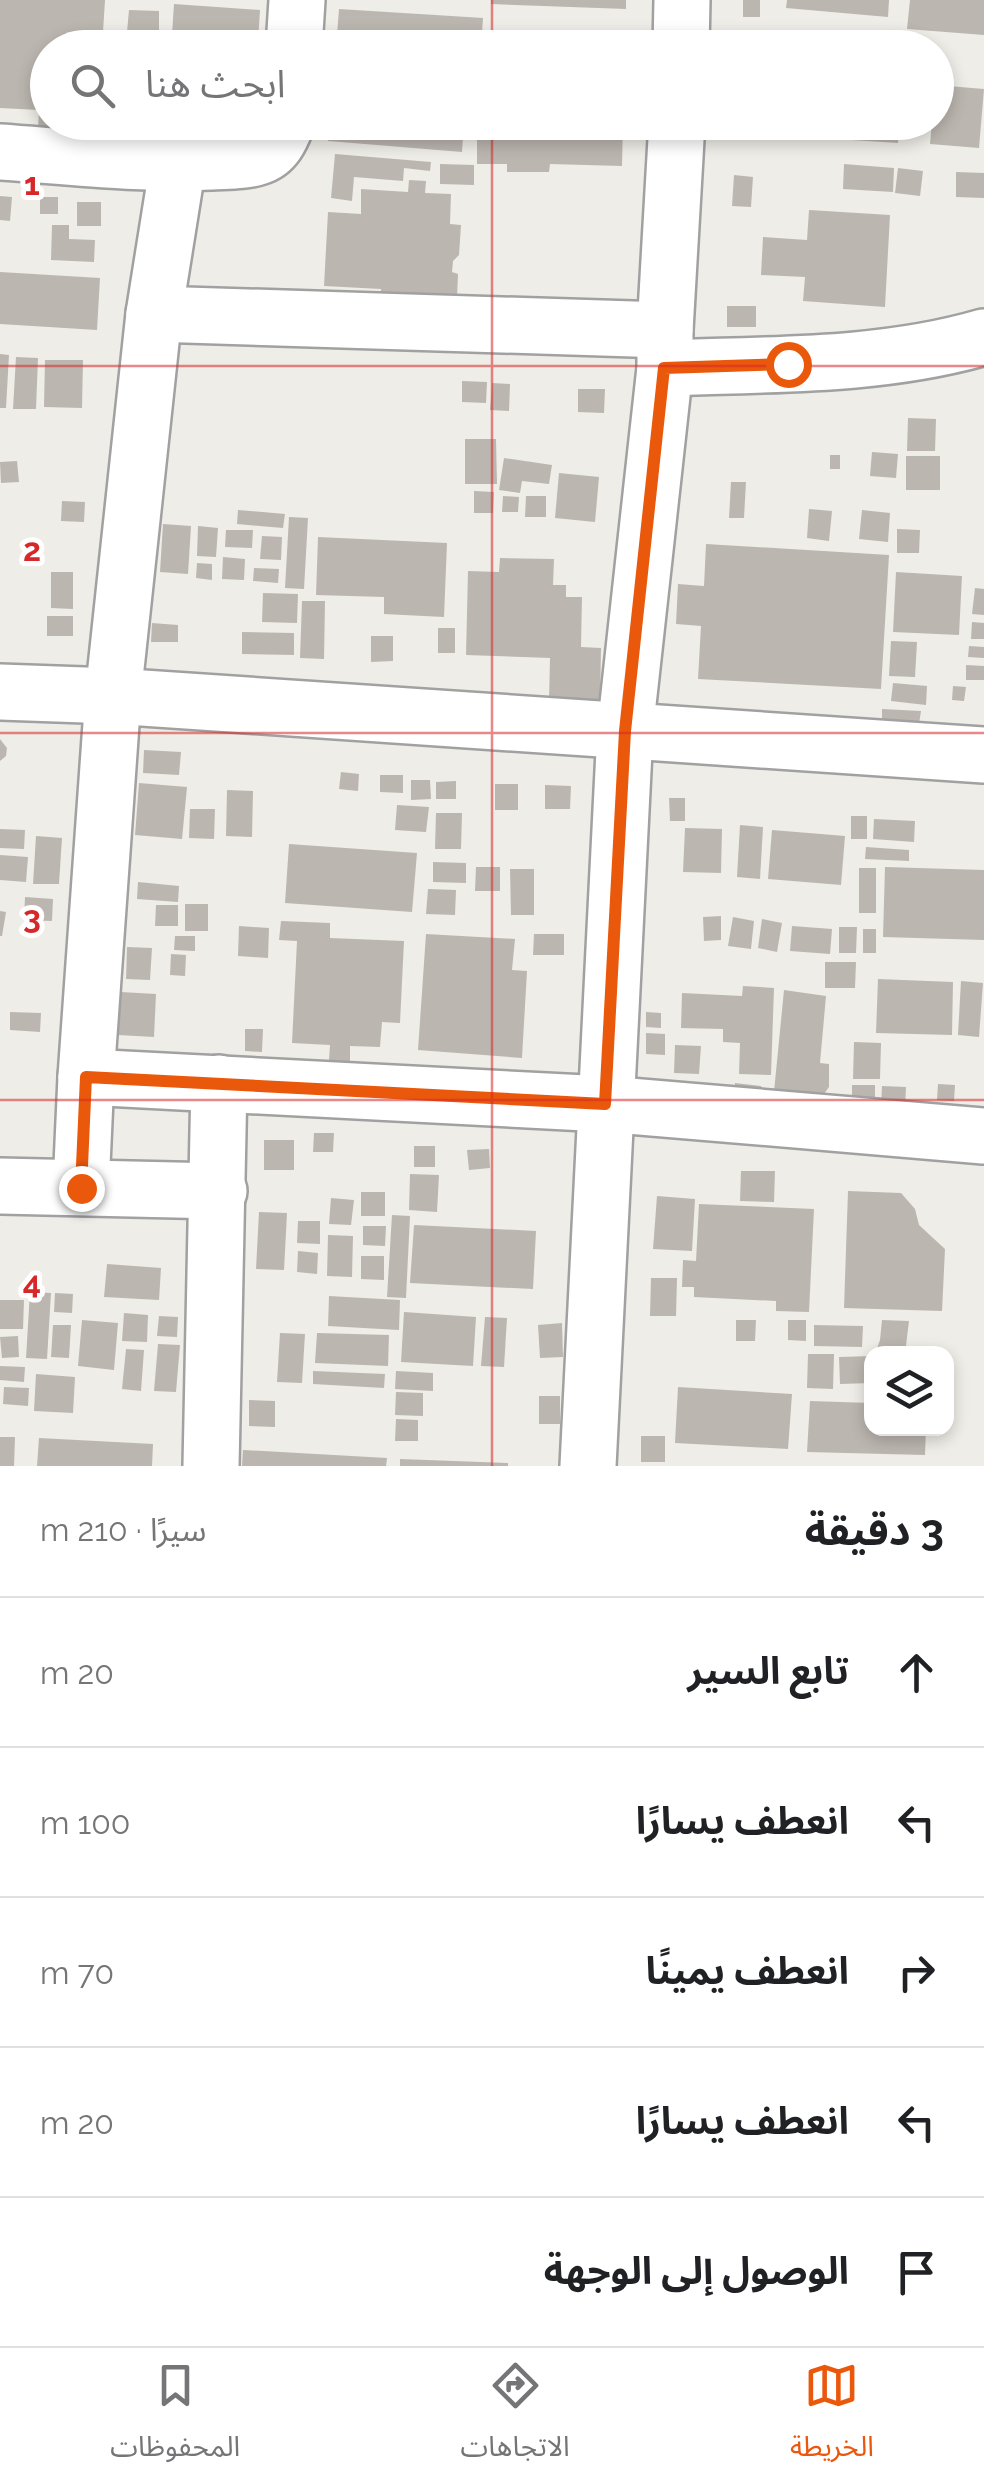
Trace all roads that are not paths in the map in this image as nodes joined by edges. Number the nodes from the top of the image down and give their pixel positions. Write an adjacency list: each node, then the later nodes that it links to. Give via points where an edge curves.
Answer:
1 (297, 0): 3 (street)
2 (682, 0): 4 (street)
3 (295, 30)
4 (681, 30)
5 (280, 140): 8 (street, via 259,157)
6 (676, 140): 11 (street)
7 (0, 152): 8 (street)
8 (178, 164): 9 (street)
9 (154, 314): 11 (street); 13 (street)
10 (984, 337): 11 (street, via 874,358)
11 (664, 349): 14 (street)
12 (0, 692): 13 (street)
13 (113, 696): 14 (street); 16 (street)
14 (625, 731): 15 (street); 18 (street)
15 (984, 755)
16 (86, 1077): 17 (street); 21 (street)
17 (220, 1084): 18 (street); 22 (street)
18 (605, 1104): 19 (street); 24 (street)
19 (984, 1136)
20 (0, 1186): 21 (street)
21 (81, 1188): 22 (street)
22 (219, 1192): 23 (street)
23 (211, 1466)
24 (588, 1466)

